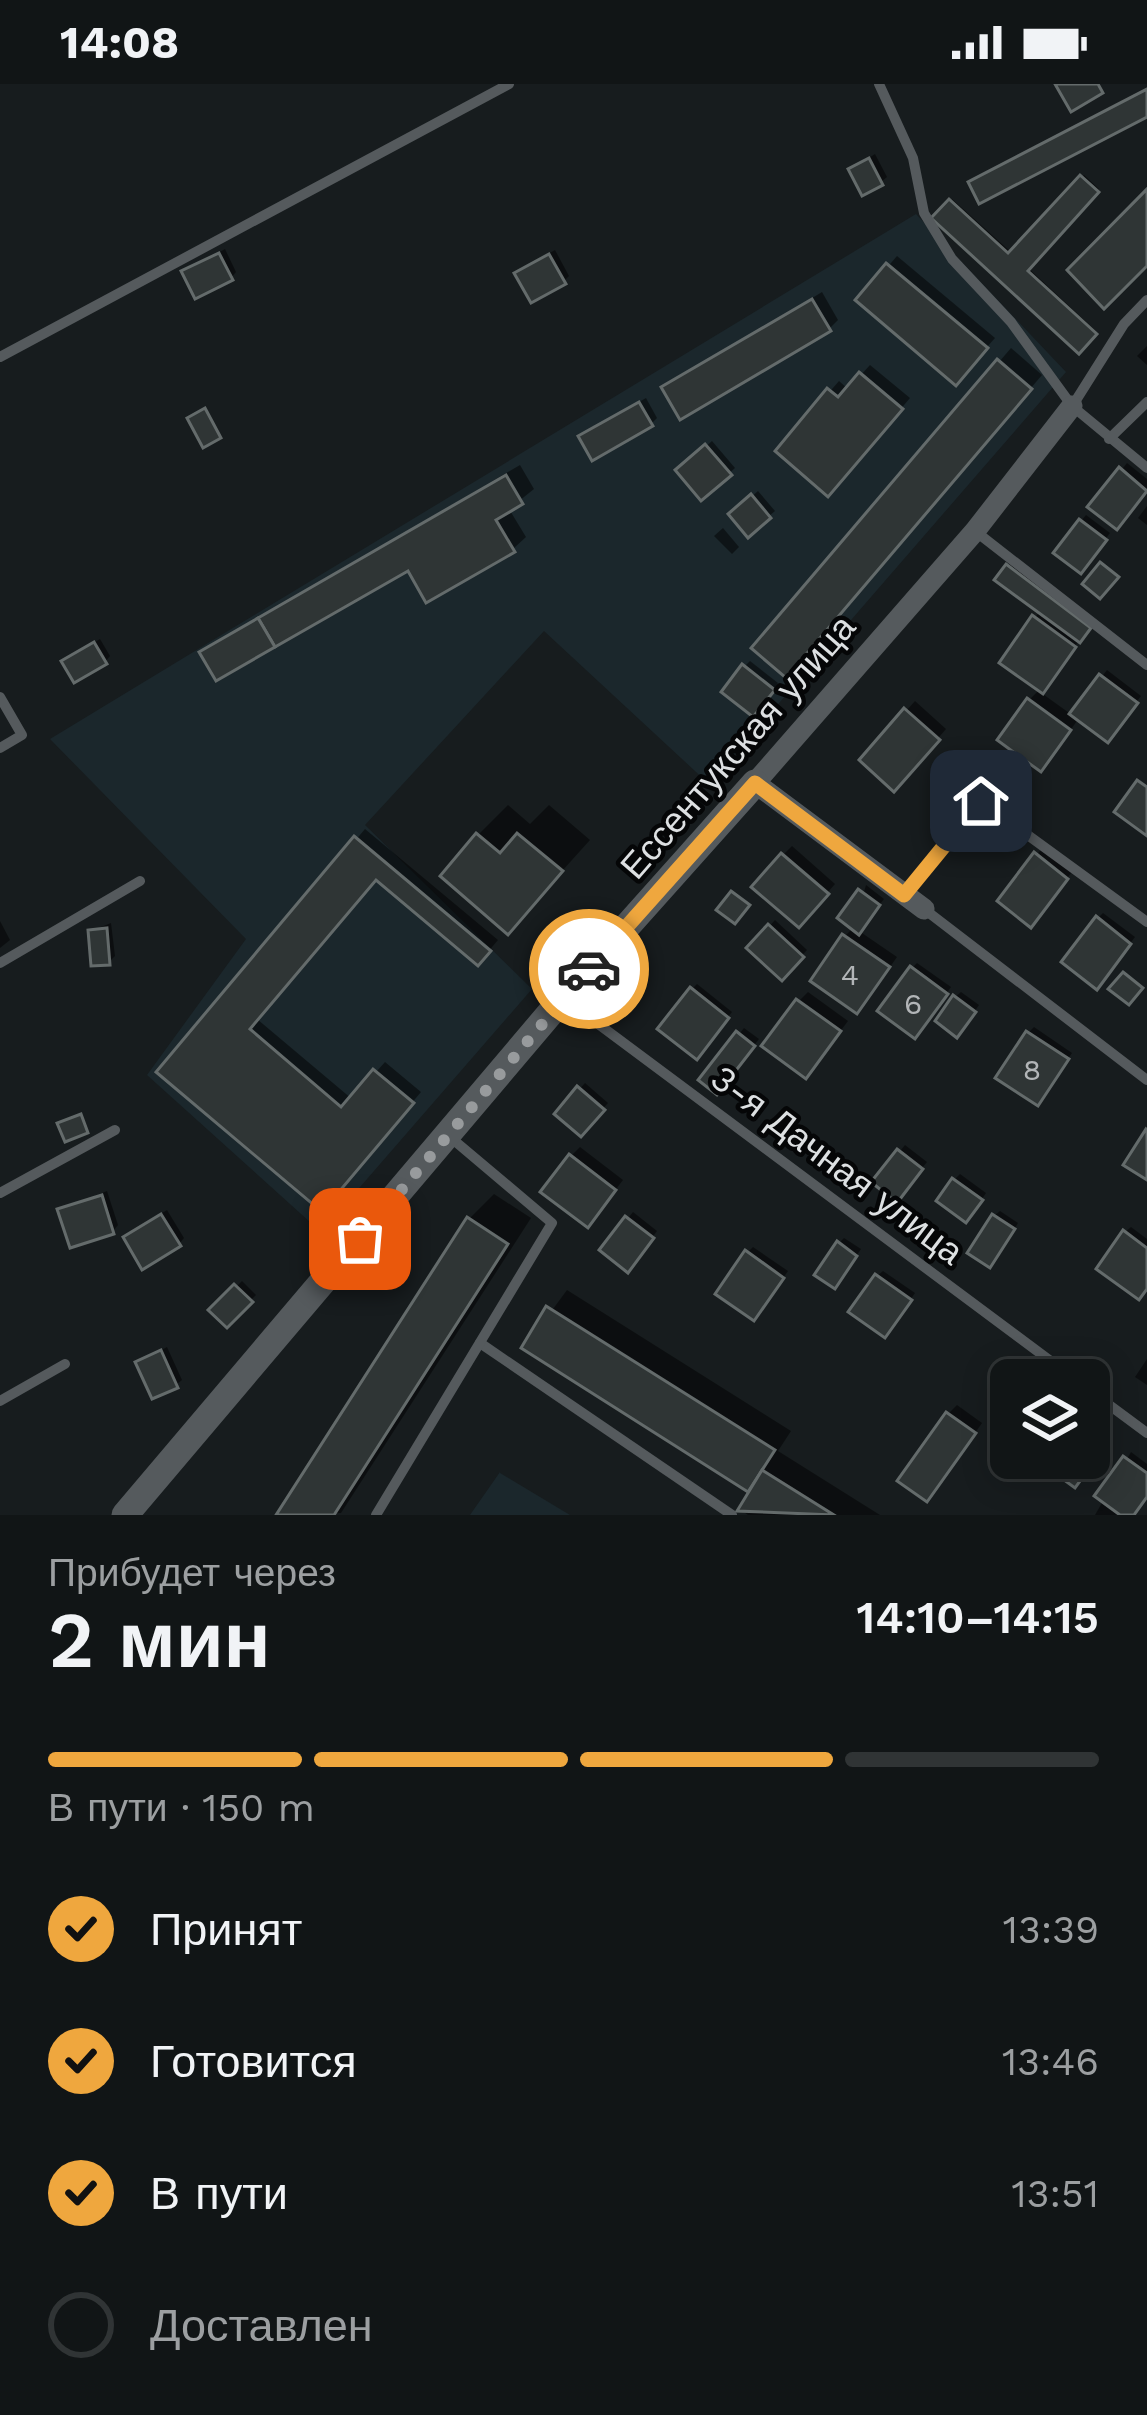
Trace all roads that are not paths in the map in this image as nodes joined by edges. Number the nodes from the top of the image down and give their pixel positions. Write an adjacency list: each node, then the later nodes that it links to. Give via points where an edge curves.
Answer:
1 (509, 84): 4 (lane)
2 (879, 84): 6 (lane, via 913,158 924,213)
3 (1147, 300): 6 (lane)
4 (0, 357)
5 (1147, 402): 7 (lane)
6 (1072, 406): 7 (lane); 9 (street, Ессентукская улица)
7 (1109, 440): 8 (lane)
8 (1147, 469)
9 (975, 531): 10 (lane); 13 (street, Ессентукская улица)
10 (1147, 664)
11 (0, 697): 12 (lane, via 22,735)
12 (0, 748)
13 (755, 783): 15 (street); 19 (street, Ессентукская улица)
14 (140, 881): 18 (lane)
15 (904, 895): 16 (street); 17 (lane, via 981,801)
16 (924, 909): 20 (lane)
17 (1147, 922)
18 (0, 962)
19 (563, 998): 22 (street, Ессентукская улица); 25 (lane, 3-я Дачная улица)
20 (1147, 1081)
21 (115, 1130): 23 (lane)
22 (448, 1135): 24 (lane, via 551,1223); 30 (street, Ессентукская улица)
23 (0, 1193)
24 (480, 1343): 31 (lane); 32 (lane)
25 (1048, 1359)
26 (65, 1364): 27 (lane)
27 (0, 1401)
28 (1110, 1406): 29 (lane)
29 (1147, 1433)
30 (125, 1515)
31 (376, 1515)
32 (732, 1515)

